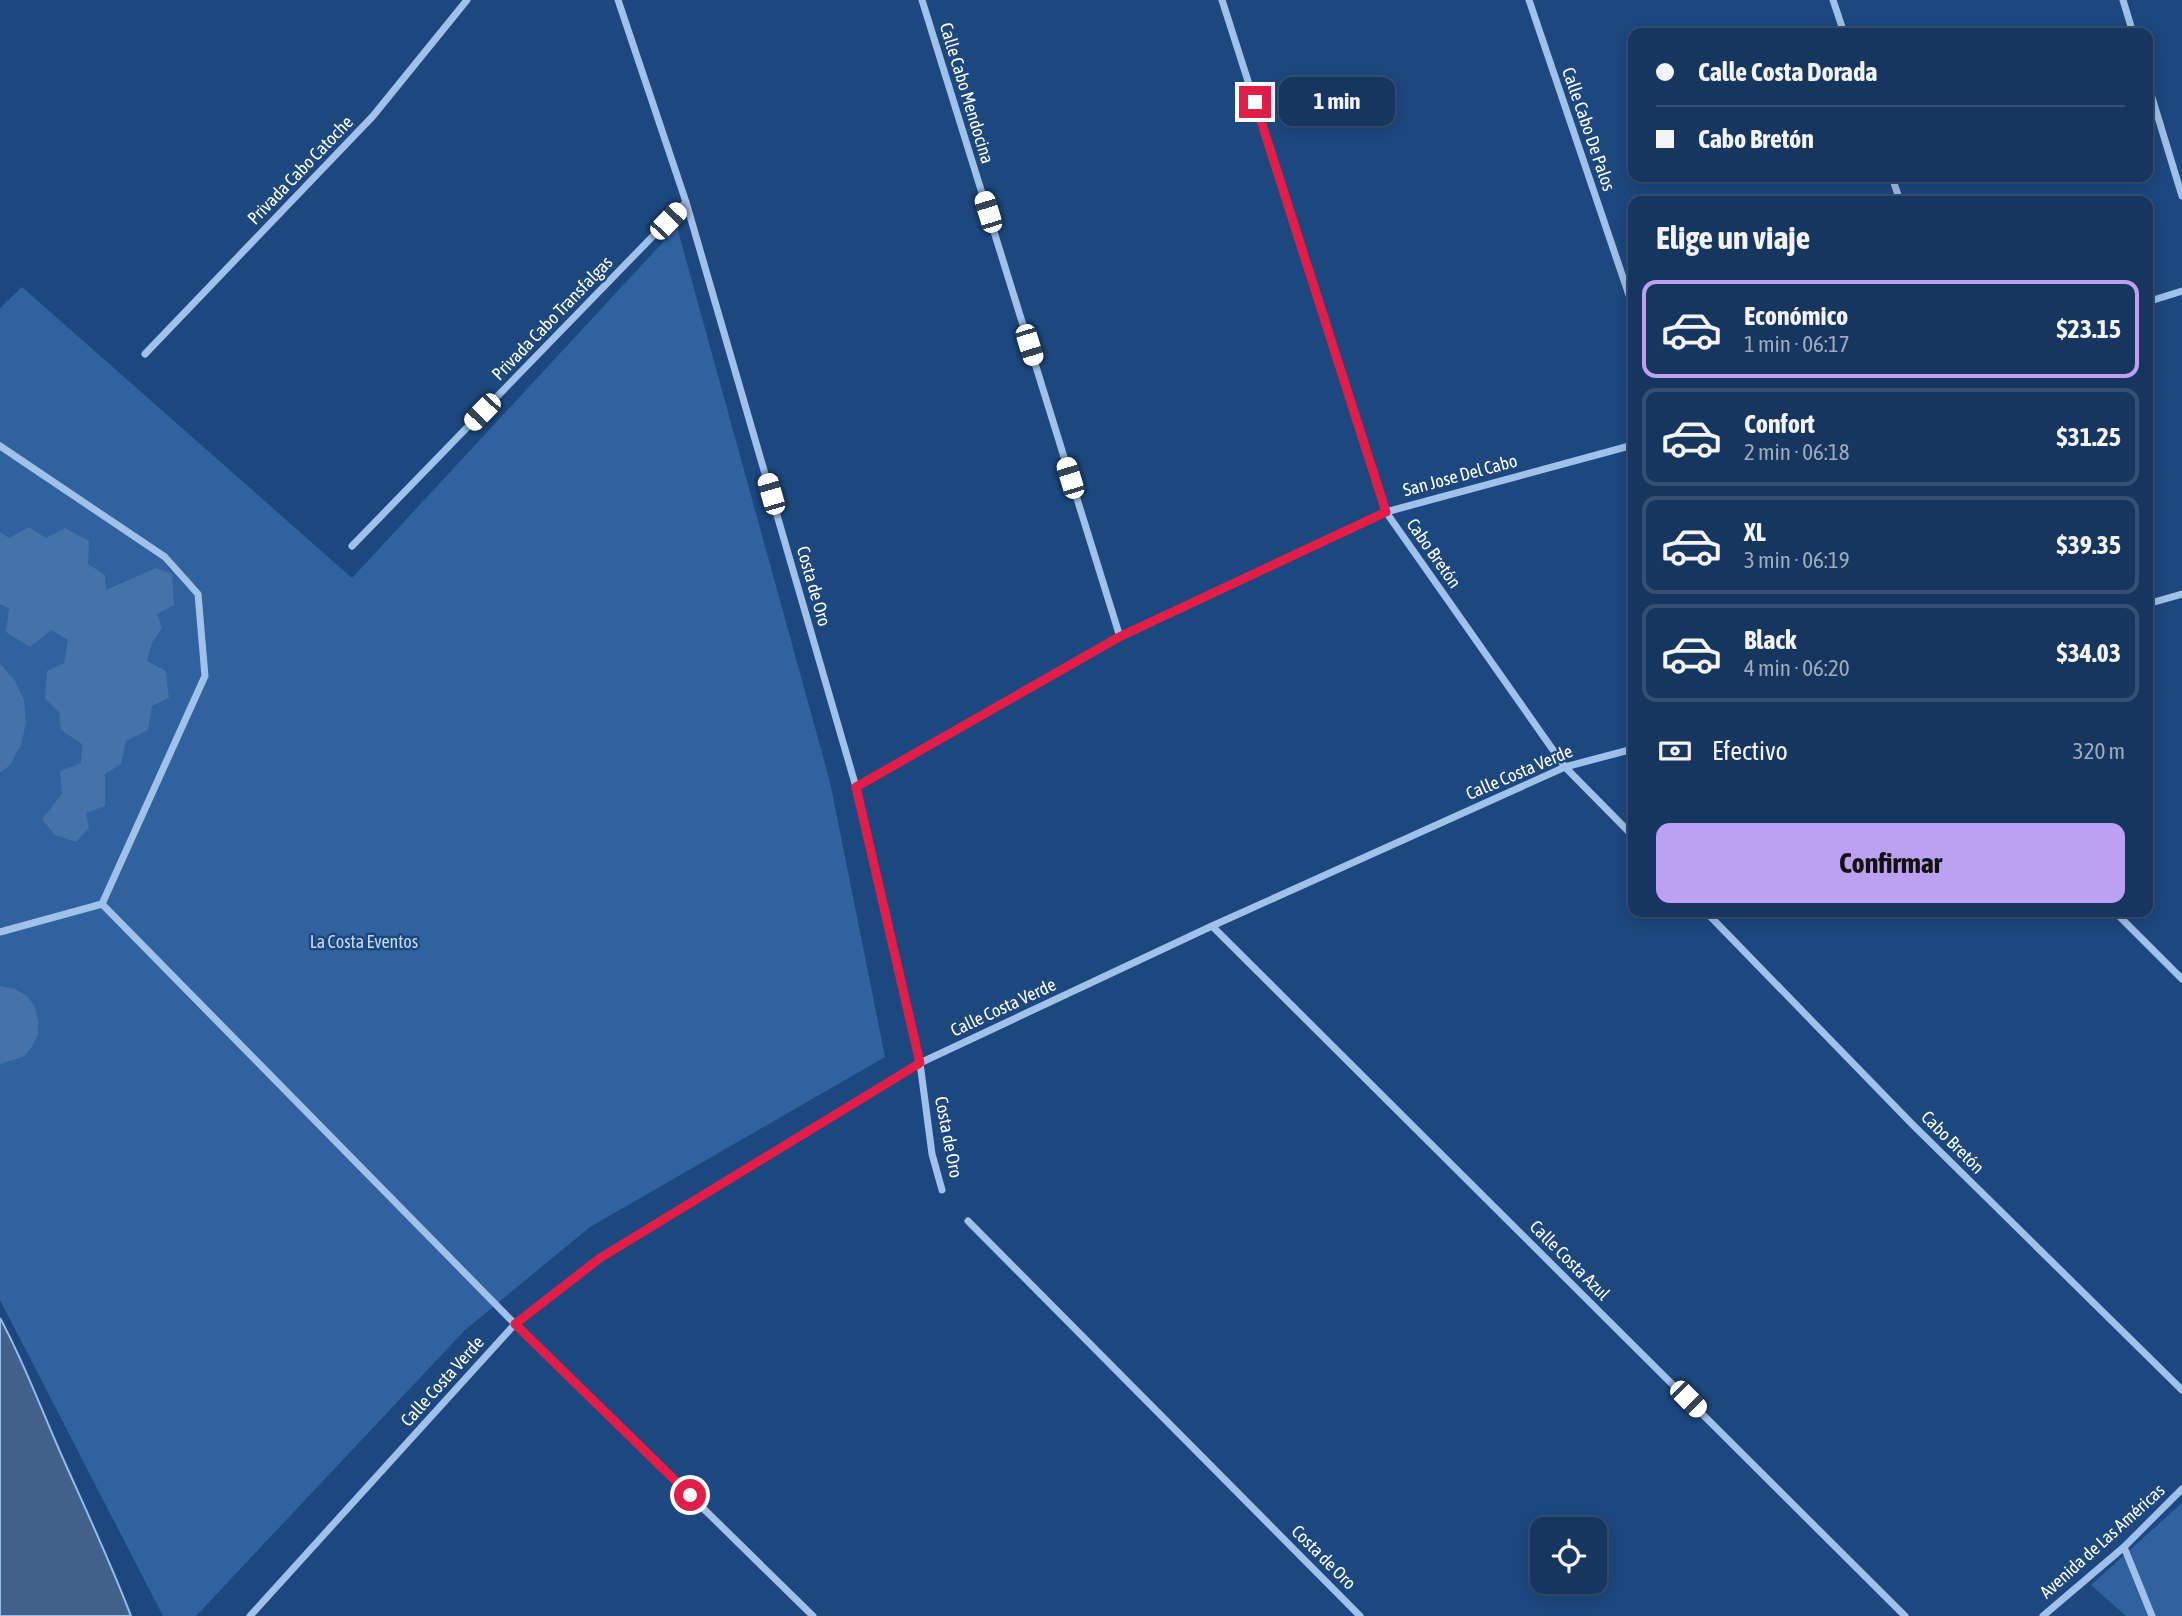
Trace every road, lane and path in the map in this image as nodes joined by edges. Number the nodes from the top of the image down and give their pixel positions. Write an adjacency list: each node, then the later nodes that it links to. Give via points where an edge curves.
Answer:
1 (467, 0): 16 (street, Privada Cabo Catoche, via 373,116)
2 (618, 0): 12 (street, Costa de Oro)
3 (922, 0): 23 (street, Calle Cabo Mendocina)
4 (1222, 0): 19 (street, Cabo Bretón)
5 (1530, 0): 14 (street, Calle Cabo De Palos)
6 (1833, 0): 8 (street)
7 (2123, 0): 9 (street)
8 (1842, 28)
9 (2131, 28)
10 (2153, 102): 11 (street)
11 (2182, 197)
12 (686, 202): 20 (street, Privada Cabo Transfalgas); 26 (street, Costa de Oro)
13 (2182, 291): 15 (street)
14 (1628, 292)
15 (2153, 300)
16 (145, 354)
17 (0, 446): 28 (street, via 164,557 198,594 205,676)
18 (1628, 446): 19 (street, San Jose Del Cabo)
19 (1386, 512): 23 (street, San Jose Del Cabo); 25 (street, Cabo Bretón)
20 (352, 546)
21 (2182, 594): 22 (street)
22 (2153, 602)
23 (1119, 637): 26 (street, San Jose Del Cabo)
24 (1628, 750): 25 (street, Calle Costa Verde)
25 (1565, 767): 27 (street, Cabo Bretón); 31 (street, Calle Costa Verde)
26 (856, 787): 34 (street, Costa de Oro)
27 (1628, 831)
28 (102, 904): 32 (street); 37 (street)
29 (1711, 917): 38 (street, Cabo Bretón, via 1912,1124)
30 (2120, 917): 33 (street)
31 (1212, 926): 34 (street, Calle Costa Verde); 46 (street, Calle Costa Azul)
32 (0, 932)
33 (2182, 979)
34 (920, 1063): 35 (street, Costa de Oro, via 932,1154); 37 (street, Calle Costa Verde, via 600,1258)
35 (942, 1190)
36 (968, 1221): 45 (street, Costa de Oro)
37 (515, 1324): 41 (street); 42 (street, Calle Costa Verde)
38 (2182, 1390)
39 (2182, 1489): 40 (street, Avenida de Las Américas)
40 (2124, 1547): 47 (street, Avenida de Las Américas); 48 (street)
41 (806, 1609): 43 (street); 44 (street)
42 (250, 1616)
43 (798, 1616)
44 (813, 1616)
45 (1360, 1616)
46 (1905, 1616)
47 (2043, 1616)
48 (2152, 1616)

